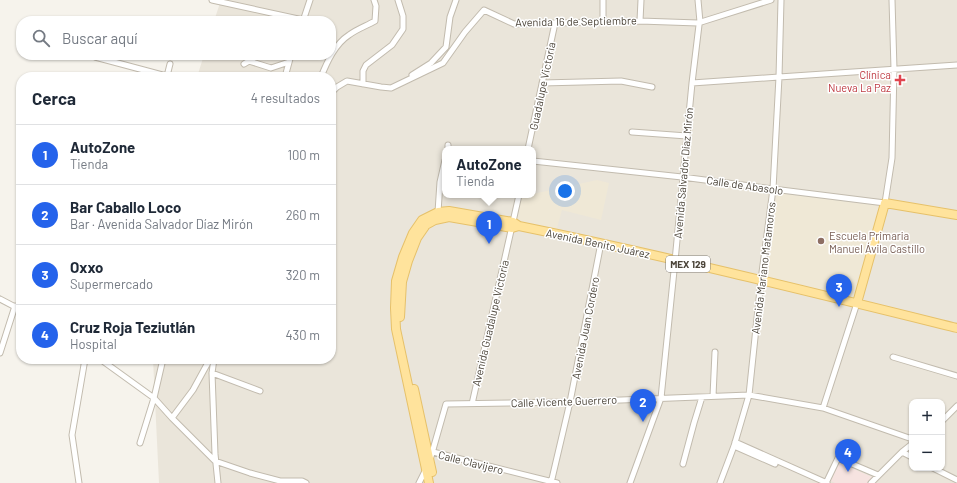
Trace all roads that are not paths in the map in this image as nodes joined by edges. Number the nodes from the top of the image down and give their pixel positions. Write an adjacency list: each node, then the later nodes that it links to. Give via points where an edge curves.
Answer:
1 (212, 0): 12 (street)
2 (310, 0): 13 (street)
3 (374, 0): 18 (street, via 375,21 349,35)
4 (398, 0): 33 (street, via 403,16 403,29 392,45 366,65 363,71)
5 (456, 0): 37 (street, via 450,17 446,47 431,63)
6 (604, 0): 15 (street)
7 (641, 0): 14 (street)
8 (697, 0): 17 (street, Avenida Salvador Díaz Mirón)
9 (771, 0): 17 (street, Avenida 16 de Septiembre)
10 (781, 0): 31 (street, Avenida Mariano Matamoros)
11 (892, 0): 26 (street)
12 (285, 16)
13 (304, 16)
14 (640, 21): 15 (street, Avenida 16 de Septiembre); 17 (street, Avenida 16 de Septiembre)
15 (603, 22): 16 (street, Avenida 16 de Septiembre)
16 (555, 23): 32 (street, Guadalupe Victoria); 37 (street, Avenida 16 de Septiembre, via 514,24 484,10 443,64)
17 (699, 24): 34 (street, Avenida Salvador Díaz Mirón)
18 (336, 49)
19 (106, 60): 21 (street)
20 (329, 60): 30 (street)
21 (110, 61): 27 (street)
22 (289, 62): 24 (street, via 271,68 249,61); 29 (street)
23 (170, 64): 28 (street)
24 (244, 64)
25 (957, 65): 26 (street)
26 (894, 69): 31 (street); 46 (street, via 892,158)
27 (153, 72)
28 (169, 72)
29 (286, 72)
30 (323, 72)
31 (779, 77): 34 (street); 44 (street, Avenida Mariano Matamoros)
32 (542, 83): 35 (street, via 621,81); 40 (street, Guadalupe Victoria)
33 (363, 84): 36 (street, via 347,81); 37 (street)
34 (692, 84): 39 (street, Avenida Salvador Díaz Mirón)
35 (652, 87)
36 (336, 88)
37 (391, 88)
38 (632, 132): 39 (street)
39 (687, 136): 43 (street, Avenida Salvador Díaz Mirón)
40 (529, 146)
41 (536, 161): 43 (street, Calle de Abasolo)
42 (442, 173): 47 (street)
43 (682, 177): 44 (street, Calle de Abasolo); 52 (street, Avenida Salvador Díaz Mirón)
44 (773, 189): 46 (street, Calle de Abasolo); 53 (street, Avenida Mariano Matamoros)
45 (519, 198): 50 (street, Avenida Guadalupe Victoria)
46 (886, 202): 49 (main road, Calle de Abasolo); 55 (main road)
47 (438, 212): 48 (main road, Avenida Benito Juárez / MEX 129); 90 (main road, Avenida Benito Juárez / MEX 129, via 422,220 413,233 396,281 396,330)
48 (449, 214): 50 (main road, Avenida Benito Juárez / MEX 129); 88 (main road, Avenida Benito Juárez / MEX 129, via 426,225 417,238 402,282 400,330)
49 (957, 215)
50 (515, 225): 51 (main road, Avenida Benito Juárez / MEX 129); 75 (street, Avenida Guadalupe Victoria)
51 (601, 243): 52 (main road, Avenida Benito Juárez / MEX 129); 74 (street, Avenida Juan Cordero)
52 (675, 260): 53 (main road, Avenida Benito Juárez / MEX 129); 73 (street, Avenida Salvador Díaz Mirón)
53 (761, 280): 55 (main road, Avenida Benito Juárez / MEX 129); 69 (street, Avenida Mariano Matamoros)
54 (0, 299): 56 (street)
55 (857, 303): 57 (main road, Avenida Benito Juárez / MEX 129); 77 (street)
56 (15, 306): 59 (street)
57 (957, 328)
58 (715, 352): 71 (street)
59 (0, 353)
60 (893, 357): 67 (street)
61 (84, 364): 94 (street, via 72,435)
62 (107, 364): 72 (street)
63 (162, 364): 72 (street)
64 (207, 364): 78 (street, via 193,390)
65 (213, 364): 66 (street)
66 (212, 373): 68 (street); 87 (street)
67 (957, 376)
68 (260, 391)
69 (748, 395): 71 (street, Calle Vicente Guerrero); 77 (street, Calle Vicente Guerrero); 82 (street, Avenida Mariano Matamoros)
70 (702, 396): 71 (street, Calle Vicente Guerrero); 73 (street, Calle Vicente Guerrero); 89 (street)
71 (713, 396)
72 (154, 398): 78 (street); 81 (street)
73 (660, 398): 74 (street, Calle Vicente Guerrero); 101 (street, Avenida Salvador Díaz Mirón)
74 (570, 402): 75 (street, Calle Vicente Guerrero); 100 (street, Avenida Juan Cordero)
75 (472, 404): 84 (street, Calle Vicente Guerrero, via 446,404)
76 (957, 406): 79 (street)
77 (822, 408): 80 (street, Calle Vicente Guerrero)
78 (172, 418): 87 (street)
79 (945, 418)
80 (909, 438)
81 (140, 443)
82 (735, 444): 102 (street, Avenida Mariano Matamoros); 103 (street); 104 (street)
83 (909, 446): 85 (street)
84 (433, 452): 88 (street, Calle Vicente Guerrero); 100 (street, Calle Clavijero)
85 (902, 452): 86 (street); 92 (street)
86 (909, 456)
87 (215, 461): 95 (street); 96 (street, via 280,481)
88 (430, 461): 90 (street, Calle Vicente Guerrero); 99 (main road, Avenida Benito Juárez / MEX 129)
89 (683, 464)
90 (426, 469): 97 (street, Calle Vicente Guerrero); 98 (main road, Avenida Benito Juárez / MEX 129)
91 (939, 471): 93 (street)
92 (878, 476): 104 (street, via 839,459); 105 (street)
93 (957, 480)
94 (79, 483)
95 (218, 483)
96 (306, 483)
97 (419, 483)
98 (429, 483)
99 (434, 483)
100 (553, 483)
101 (630, 483)
102 (720, 483)
103 (819, 483)
104 (827, 483)
105 (871, 483)

